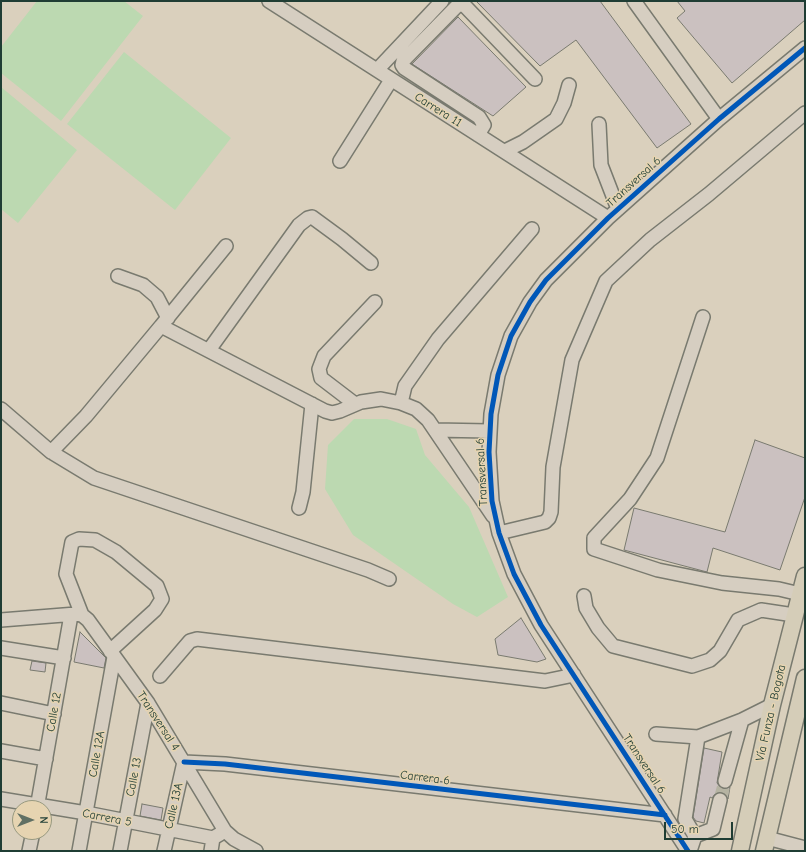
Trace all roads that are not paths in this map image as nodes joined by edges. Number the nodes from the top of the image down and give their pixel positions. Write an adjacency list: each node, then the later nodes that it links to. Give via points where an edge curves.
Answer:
1 (269, 1): 5 (street, Carrera 11)
2 (442, 1): 5 (street)
3 (634, 1): 10 (street)
4 (805, 48): 10 (street, Transversal 6)
5 (377, 70): 7 (street, Carrera 11)
6 (535, 79): 12 (street, via 463,4 457,6 402,65 479,117 484,125)
7 (391, 80): 12 (street, Carrera 11); 14 (street)
8 (569, 85): 13 (street, via 556,119)
9 (805, 114): 33 (street, via 650,240 606,281 572,360 553,467 549,518 545,522)
10 (719, 119): 15 (street, Transversal 6)
11 (599, 124): 15 (street, via 601,166)
12 (478, 135): 13 (street, Carrera 11)
13 (505, 151): 15 (street, Carrera 11)
14 (340, 161)
15 (613, 213): 29 (street, Transversal 6, via 546,280 522,315 511,336 498,375)
16 (532, 229): 24 (street, via 438,339 405,386)
17 (226, 246): 22 (street)
18 (370, 263): 23 (street, via 324,226 308,218 299,225)
19 (118, 276): 22 (street, via 143,285 157,297)
20 (375, 302): 26 (street, via 324,356 319,369 321,378)
21 (703, 317): 36 (street, via 657,458 630,499 594,538 594,549 658,570 722,583 780,589)
22 (165, 322): 23 (street); 30 (street, via 86,416)
23 (209, 350): 25 (street)
24 (401, 403): 26 (street, via 381,399); 28 (street, via 416,409)
25 (312, 404): 26 (street, via 332,413); 31 (street)
26 (355, 404)
27 (1, 409): 30 (street)
28 (435, 430): 29 (street); 32 (street)
29 (490, 431): 32 (street, Transversal 6, via 490,486)
30 (51, 452): 35 (street, via 94,478)
31 (299, 508)
32 (495, 519): 33 (street, Transversal 6)
33 (499, 533): 44 (street, Transversal 6, via 529,605)
34 (805, 576): 36 (main road, Vía Funza - Bogota)
35 (389, 579)
36 (800, 594): 39 (main road, Vía Funza - Bogota)
37 (584, 596): 39 (street, via 586,608 613,646 692,666 710,660 720,651 738,620 761,610)
38 (77, 615): 40 (street); 42 (street, Transversal 4, via 88,620); 42 (street, via 66,574 72,542 79,539 95,540 116,552 157,586 162,599 155,610); 43 (street, Calle 12)
39 (800, 617): 49 (main road, Vía Funza - Bogota)
40 (1, 620)
41 (1, 648): 43 (street)
42 (112, 654): 48 (street, Transversal 4); 63 (street, Calle 12A)
43 (64, 658): 50 (street, Calle 12)
44 (574, 675): 45 (street, via 545,681 197,638 190,641); 64 (street, Transversal 6)
45 (160, 676)
46 (805, 678): 71 (main road)
47 (1, 703): 50 (street)
48 (148, 704): 56 (street, Transversal 4); 65 (street, Calle 13)
49 (772, 704): 51 (street); 79 (main road, Vía Funza - Bogota)
50 (54, 714): 55 (street, Calle 12)
51 (742, 720): 53 (street); 57 (street)
52 (656, 734): 53 (street)
53 (698, 737): 68 (street, via 685,819)
54 (1, 751): 55 (street)
55 (46, 759): 59 (street, Calle 12)
56 (184, 762): 64 (street, Carrera 6, via 225,764); 66 (street, Calle 13A); 67 (street, Transversal 4)
57 (725, 781)
58 (1, 799): 61 (street, Carrera 5)
59 (38, 800)
60 (720, 800): 68 (street, via 713,830)
61 (12, 801)
62 (52, 808): 63 (street, Carrera 5)
63 (86, 813): 65 (street, Carrera 5); 74 (street, Calle 12A)
64 (665, 816): 78 (street, Transversal 6)
65 (125, 821): 66 (street, Carrera 5); 75 (street, Calle 13)
66 (168, 830): 70 (street, Carrera 5); 76 (street, Calle 13A)
67 (225, 831): 70 (street); 77 (street, Transversal 4)
68 (695, 836): 78 (street)
69 (32, 840): 73 (street)
70 (212, 845)
71 (766, 845): 72 (street)
72 (805, 848)
73 (30, 851)
74 (79, 851)
75 (120, 851)
76 (164, 851)
77 (256, 851)
78 (689, 851)
79 (740, 851)

